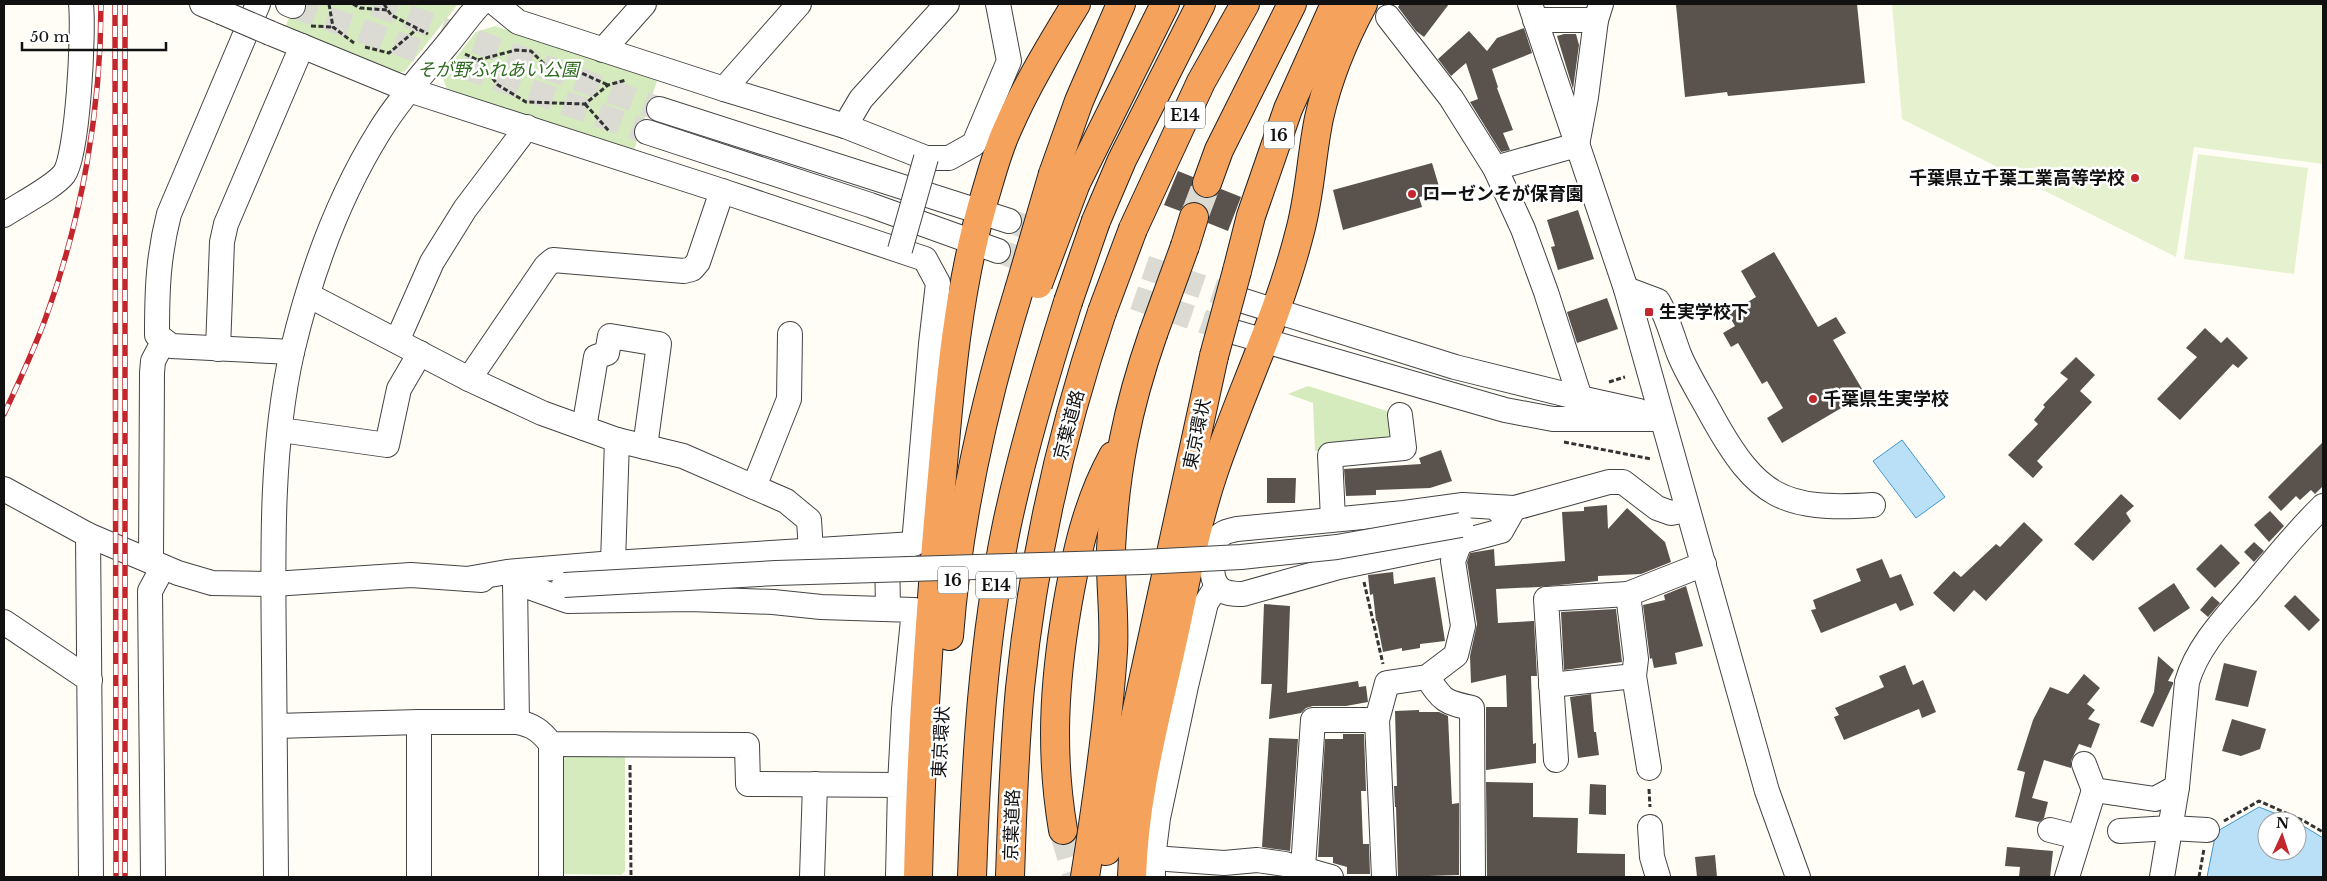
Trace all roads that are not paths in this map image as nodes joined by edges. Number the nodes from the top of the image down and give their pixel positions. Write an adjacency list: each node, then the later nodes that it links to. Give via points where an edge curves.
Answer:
1 (81, 4): 36 (street, via 77,102 67,167 58,179)
2 (258, 4): 49 (street, via 169,214 157,280 157,335)
3 (480, 4): 24 (street)
4 (496, 4): 22 (street, via 518,22)
5 (644, 4): 22 (street)
6 (799, 4): 23 (street)
7 (947, 4): 26 (street, via 861,99)
8 (998, 4): 30 (street, via 1009,62 974,144 949,158)
9 (1076, 4): 35 (highway, 16, via 1006,131)
10 (1121, 4): 32 (highway, via 1080,101)
11 (1165, 4): 32 (highway)
12 (1201, 4): 119 (highway, 京葉道路 / E14, bridge, via 1122,160 1096,221 1068,302 1020,466 995,596 976,763)
13 (1245, 4): 120 (highway, 京葉道路 / E14, bridge, via 1201,82 1132,229 1102,312 1071,415 1043,532 1020,686)
14 (1292, 4): 33 (highway, via 1219,150)
15 (1335, 4): 122 (highway, 東京環状 / 16, bridge, via 1288,109 1254,208 1214,356)
16 (1363, 4): 45 (highway, via 1327,87 1307,202)
17 (211, 8): 21 (street, bridge)
18 (1533, 12): 19 (street); 29 (street)
19 (1598, 12): 29 (street)
20 (1388, 17): 31 (street, via 1450,98)
21 (302, 46): 24 (street); 51 (street, via 226,224 222,242)
22 (604, 50): 23 (street)
23 (724, 89): 26 (street)
24 (409, 90): 27 (street); 43 (street, via 379,132 354,178 326,242)
25 (659, 109): 35 (street)
26 (844, 126): 30 (street)
27 (527, 127): 34 (street); 48 (street, via 465,210 437,255)
28 (647, 132): 39 (street)
29 (1577, 145): 31 (street); 42 (street)
30 (926, 158): 40 (street, bridge)
31 (1496, 168): 55 (street, via 1540,274)
32 (1065, 178): 118 (highway, 東京環状 / 16, bridge, via 1026,292 993,425 976,453 964,508 953,581 941,737)
33 (1207, 183)
34 (722, 190): 40 (street); 54 (street, via 698,262 692,269 684,271 553,260)
35 (981, 212): 38 (street); 39 (highway, 16)
36 (4, 215)
37 (1194, 217): 60 (highway, bridge, via 1132,398)
38 (1009, 222)
39 (972, 242): 41 (street); 117 (highway, 16, via 954,344 936,546)
40 (900, 250): 72 (street, via 925,259 938,283 914,544)
41 (998, 251)
42 (1626, 289): 57 (street); 65 (street, via 1658,301 1686,369 1729,447 1752,477 1786,500)
43 (308, 295): 48 (street); 52 (street)
44 (1244, 301): 45 (street)
45 (1275, 311): 50 (highway); 55 (street, via 1455,367)
46 (1234, 332): 50 (street)
47 (790, 334): 63 (street, via 789,399)
48 (397, 341): 53 (street)
49 (163, 342): 51 (street, via 171,346); 75 (street, via 153,361 152,374)
50 (1265, 342): 57 (street, via 1514,412 1553,419); 123 (highway, via 1214,471 1191,557 1139,792)
51 (218, 349): 52 (street)
52 (292, 352): 59 (street)
53 (420, 353): 54 (street); 59 (street, via 398,389 387,445)
54 (469, 379): 58 (street, via 542,413)
55 (1580, 398): 57 (street, via 1632,408)
56 (1400, 415): 69 (street, via 1404,448 1330,455)
57 (1662, 419): 68 (street)
58 (584, 428): 61 (street); 62 (street, via 596,357 606,353 610,336 659,344)
59 (281, 430): 79 (street)
60 (1123, 437): 102 (highway, via 1100,480 1087,517 1074,562 1058,661 1055,752); 121 (highway, via 1116,476 1111,550 1113,650 1104,746)
61 (617, 440): 62 (street); 74 (street)
62 (645, 447): 63 (street, via 683,456)
63 (754, 487): 73 (street, via 786,501 809,520)
64 (4, 489): 71 (street)
65 (1873, 505)
66 (2323, 506): 98 (street, via 2296,532 2219,626 2191,668)
67 (1514, 508): 68 (street, via 1609,482 1623,482 1658,508 1671,513); 69 (street, via 1463,505); 70 (street)
68 (1687, 510): 76 (street)
69 (1333, 519): 80 (street, via 1223,533 1214,543 1212,572)
70 (1460, 533): 78 (street, bridge, via 1241,556 1143,562 776,573 564,585); 80 (street, via 1243,594 1229,594); 85 (street, via 1453,561 1463,626 1456,655)
71 (88, 535): 75 (street); 86 (street)
72 (887, 545): 73 (street); 82 (street)
73 (811, 551): 74 (street)
74 (613, 563): 77 (street, via 507,572)
75 (157, 564): 79 (street, via 212,583); 111 (street, via 150,591)
76 (1704, 564): 81 (street); 128 (street, via 1767,792)
77 (467, 579): 78 (street); 79 (street, via 411,575)
78 (515, 582): 82 (street, via 568,601 690,599); 90 (street)
79 (273, 584): 91 (street)
80 (1217, 586): 107 (street, via 1206,603 1171,758)
81 (1628, 594): 84 (street, via 1636,659); 87 (street, via 1546,599)
82 (888, 609): 97 (street, via 914,610)
83 (4, 622): 86 (street)
84 (1634, 676): 87 (street); 95 (street)
85 (1428, 677): 88 (street, via 1387,683); 126 (street, via 1441,698 1472,708)
86 (90, 680): 110 (street)
87 (1551, 685): 93 (street)
88 (1377, 720): 108 (street, via 1313,720); 125 (street)
89 (419, 722): 90 (street); 91 (street); 113 (street)
90 (517, 722): 92 (street, via 541,731)
91 (275, 726): 112 (street)
92 (551, 744): 96 (street, via 747,745 748,784); 114 (street)
93 (1556, 760)
94 (2084, 764): 99 (street)
95 (1649, 768)
96 (815, 784): 97 (street); 115 (street)
97 (900, 784): 116 (street)
98 (2177, 787): 99 (street, via 2154,799); 101 (street)
99 (2094, 790): 106 (street)
100 (1650, 827): 127 (street, via 1652,857)
101 (2170, 828): 104 (street); 105 (street); 130 (street)
102 (1063, 830)
103 (2050, 830): 106 (street)
104 (2207, 830)
105 (2120, 831)
106 (2078, 837): 129 (street)
107 (1153, 868): 109 (street)
108 (1303, 868): 109 (street, via 1257,860); 124 (street)
109 (1223, 870)
110 (91, 877)
111 (153, 877)
112 (276, 877)
113 (419, 877)
114 (551, 877)
115 (812, 877)
116 (898, 877)
117 (918, 877)
118 (936, 877)
119 (972, 877)
120 (1010, 877)
121 (1085, 877)
122 (1100, 877)
123 (1132, 877)
124 (1331, 877)
125 (1384, 877)
126 (1473, 877)
127 (1658, 877)
128 (1798, 877)
129 (2066, 877)
130 (2162, 877)

